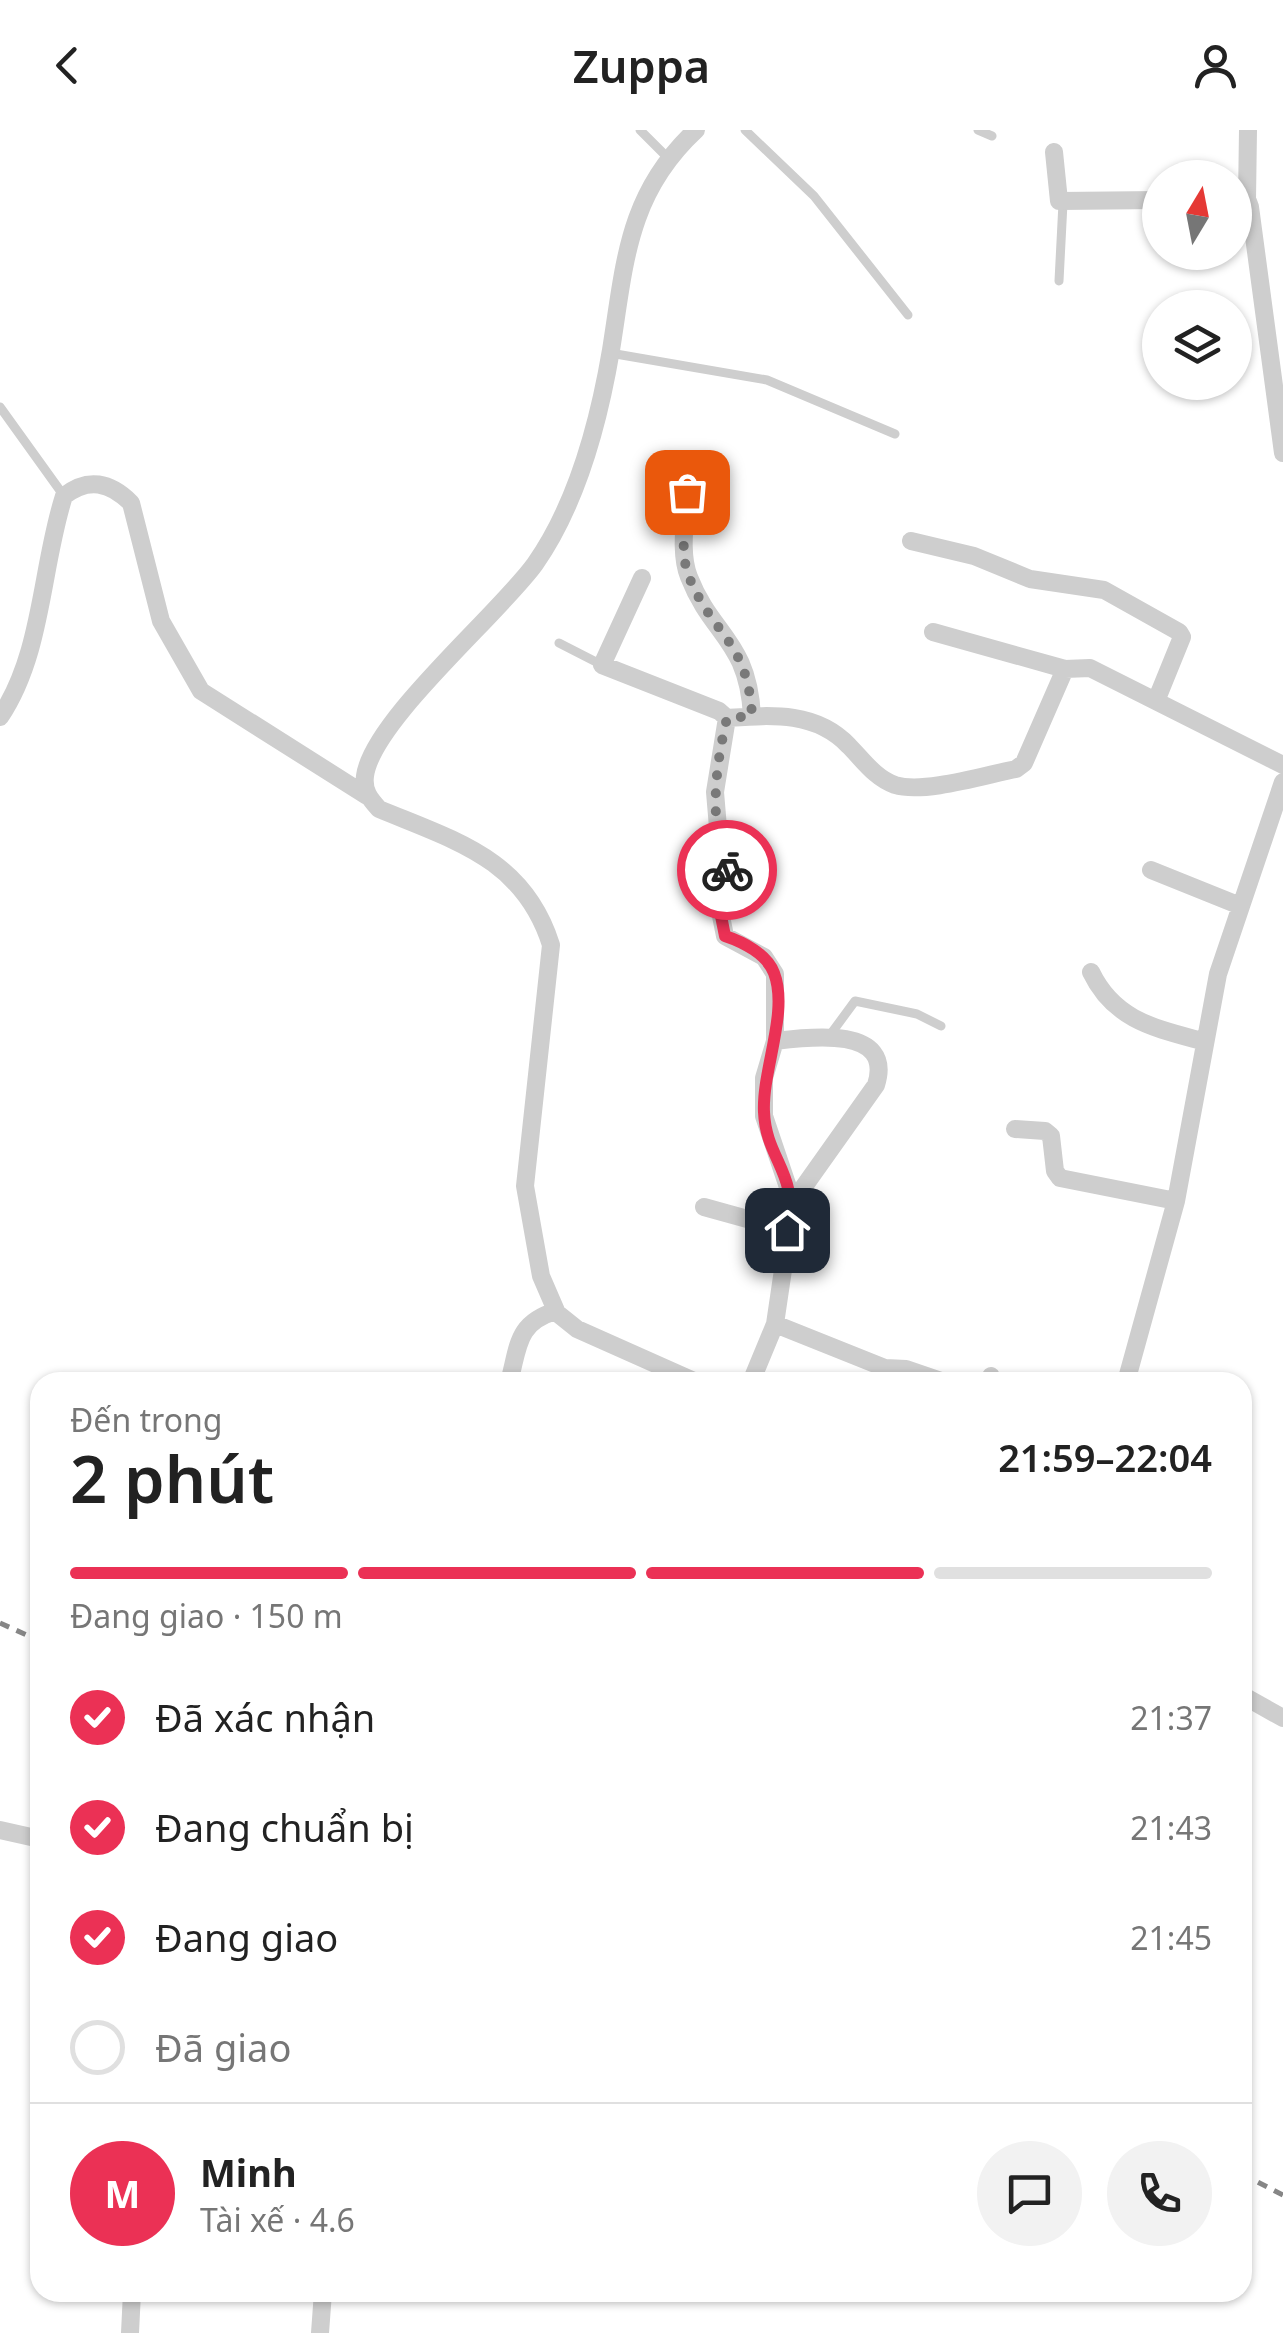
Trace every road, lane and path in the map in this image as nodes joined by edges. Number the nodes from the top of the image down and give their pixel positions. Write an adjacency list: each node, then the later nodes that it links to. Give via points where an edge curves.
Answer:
1 (640, 130): 8 (lane)
2 (696, 130): 8 (street)
3 (745, 130): 14 (lane, via 814,196)
4 (978, 130): 6 (lane)
5 (1248, 130): 9 (street)
6 (992, 136)
7 (1054, 152): 11 (street)
8 (667, 157): 15 (street, via 628,244)
9 (1245, 160)
10 (1142, 201): 11 (street)
11 (1063, 204): 13 (lane)
12 (1252, 265): 18 (street)
13 (1058, 281)
14 (908, 315)
15 (610, 354): 17 (lane, via 766,380); 33 (street, via 574,488 535,563 373,752)
16 (0, 406): 20 (lane)
17 (894, 434)
18 (1283, 453)
19 (687, 492): 28 (street, via 689,578 744,663)
20 (64, 496): 29 (street, via 38,616 13,698); 33 (street, via 77,486 104,484 131,503 161,621 200,691)
21 (910, 541): 27 (street, via 974,556 1030,579 1104,590 1179,632)
22 (642, 578): 25 (street)
23 (933, 632): 26 (street)
24 (559, 643): 25 (lane)
25 (602, 665): 30 (street)
26 (1065, 669): 27 (street, via 1090,668); 28 (street, via 1024,763 920,787 884,780 818,724 790,715)
27 (1156, 701): 31 (street)
28 (752, 716): 30 (street)
29 (0, 717)
30 (727, 718): 39 (street, via 715,792 728,872 721,916 725,936 764,958 775,974)
31 (1283, 764)
32 (1283, 782): 35 (street)
33 (366, 796): 46 (street, via 379,809 492,860 541,914 551,946 524,1186 541,1276)
34 (1151, 870): 35 (street)
35 (1238, 906): 40 (street)
36 (1091, 972): 40 (street, via 1101,992 1139,1023)
37 (942, 1026): 38 (lane, via 855,1001)
38 (830, 1035): 39 (street); 43 (street, via 865,1047 878,1078)
39 (775, 1040): 43 (street, via 764,1078 764,1116)
40 (1202, 1041): 42 (street)
41 (1014, 1129): 42 (street, via 1051,1136 1060,1178)
42 (1176, 1201): 52 (street)
43 (793, 1202): 45 (street)
44 (704, 1208): 45 (street)
45 (787, 1230): 47 (street)
46 (556, 1310): 48 (street, via 523,1331); 49 (street, via 578,1330)
47 (774, 1324): 50 (street); 51 (street, via 885,1368)
48 (512, 1372)
49 (673, 1372)
50 (755, 1372)
51 (915, 1372)
52 (1129, 1372)
53 (1252, 1701): 54 (street)
54 (1283, 1718)
55 (0, 1830): 56 (street)
56 (30, 1837)
57 (132, 2302): 59 (street)
58 (322, 2302): 60 (street)
59 (130, 2333)
60 (320, 2333)

